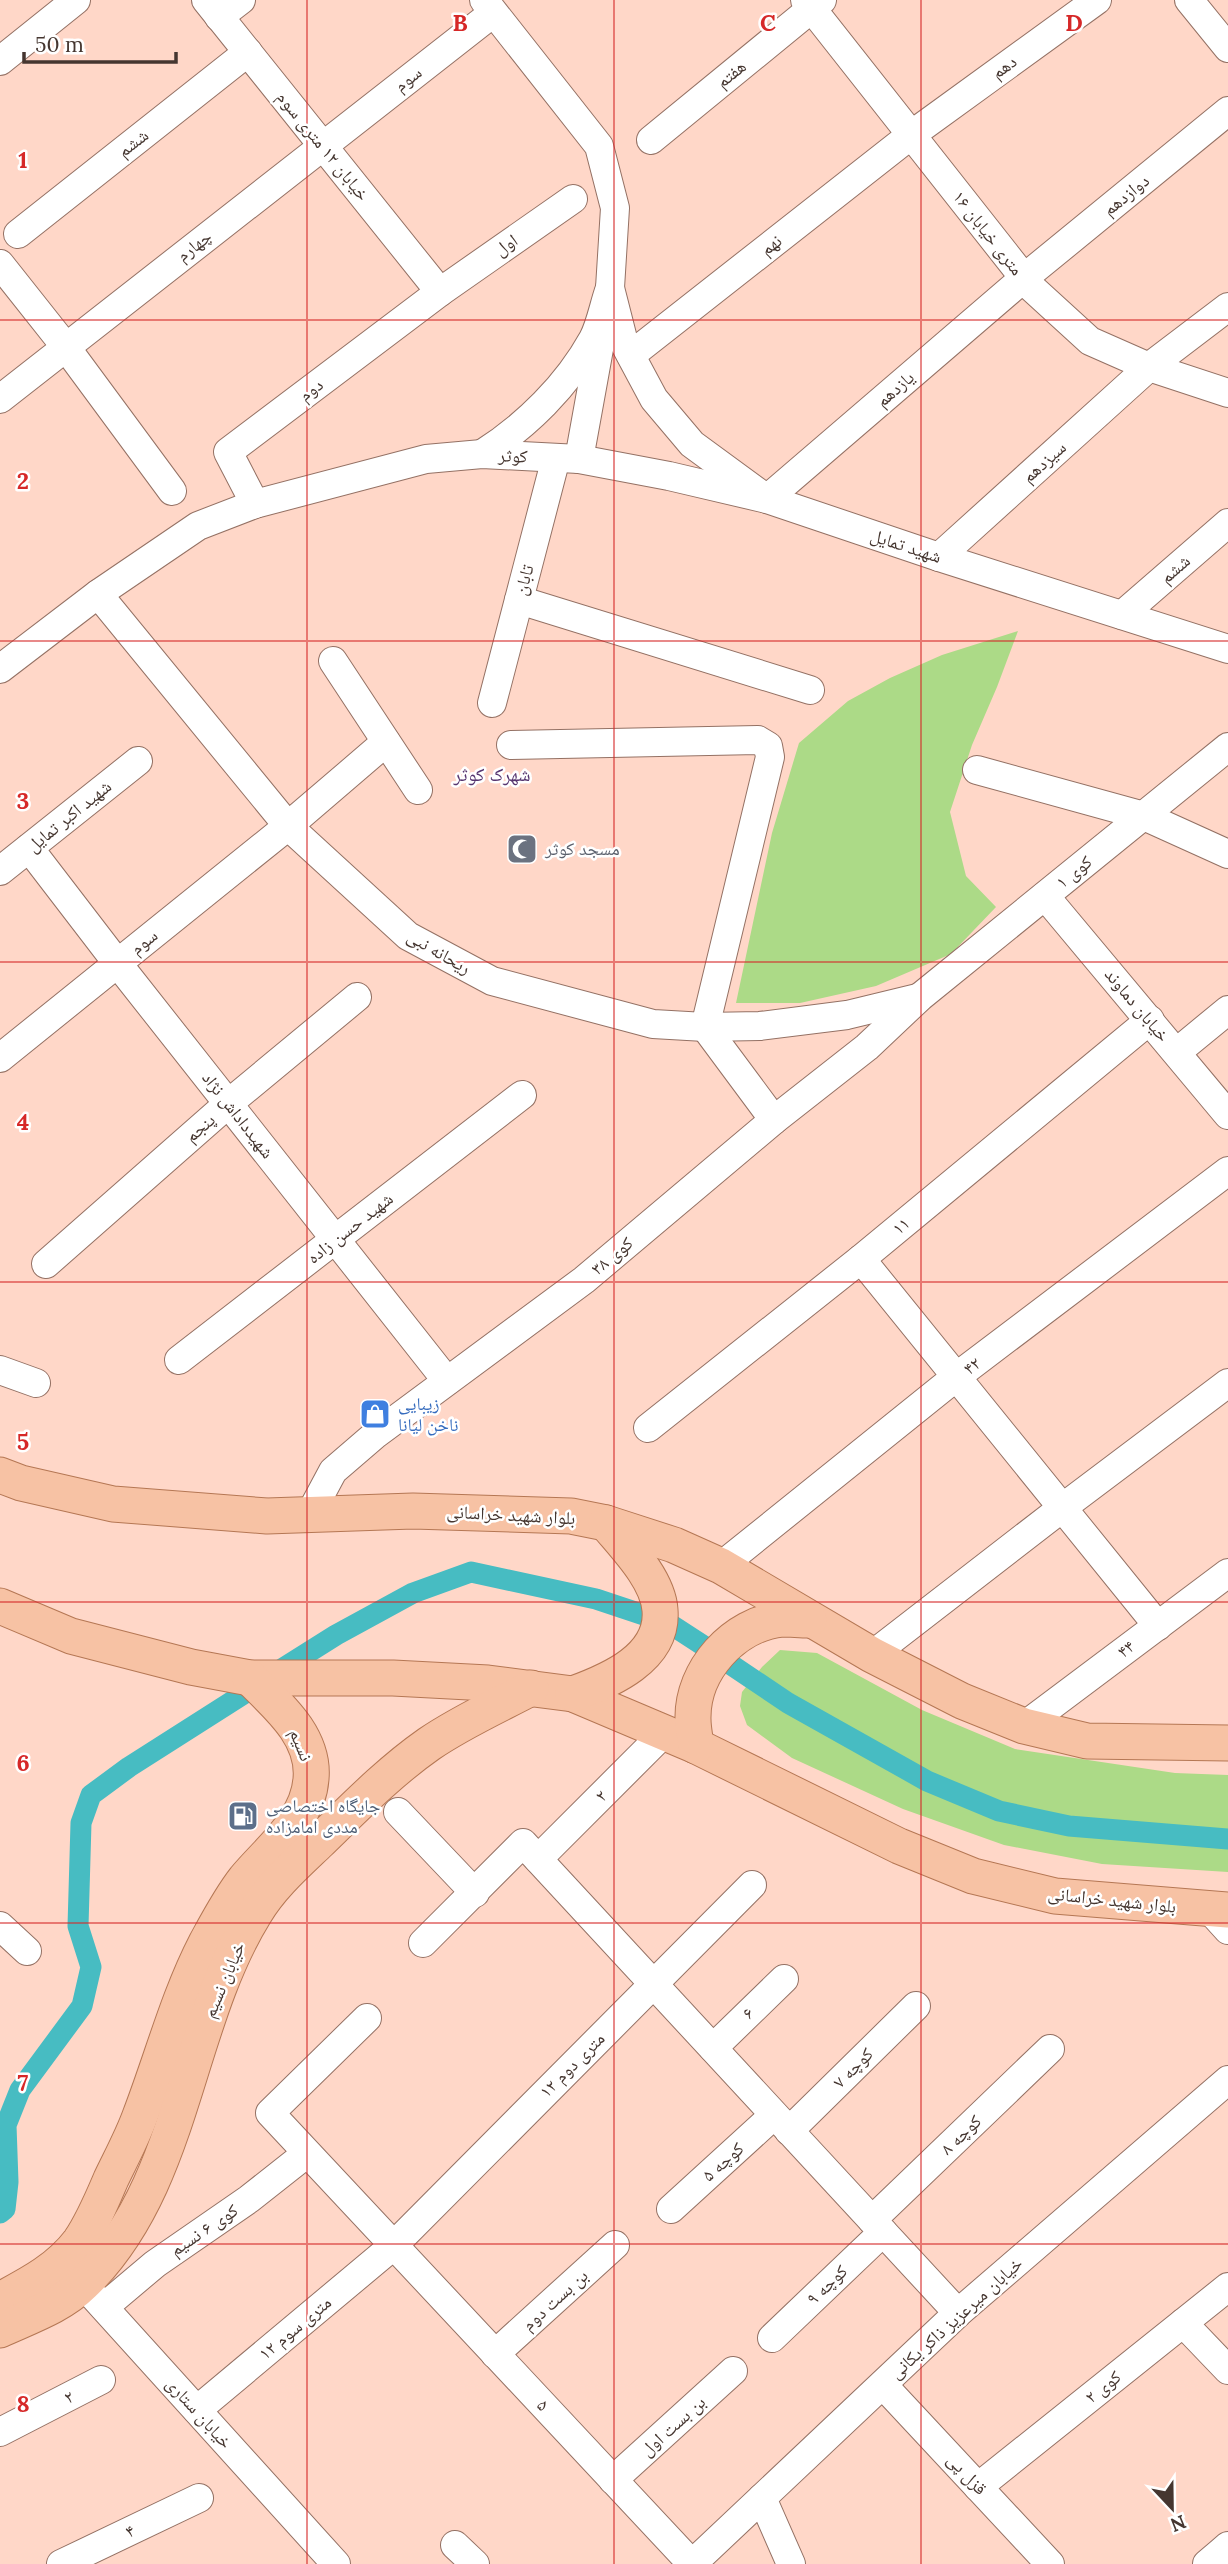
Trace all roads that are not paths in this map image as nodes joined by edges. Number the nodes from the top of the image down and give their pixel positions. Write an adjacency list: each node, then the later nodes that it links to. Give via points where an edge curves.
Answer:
1 (76, 0): 9 (street)
2 (1097, 0): 11 (street, دهم)
3 (1189, 0): 7 (street)
4 (812, 3): 11 (street, ۱۶ متری خیابان); 12 (street, هفتم)
5 (222, 6): 8 (street, خیابان ۱۲ متری سوم)
6 (488, 6): 13 (street, سوم); 18 (street, via 599,146 615,208)
7 (1228, 48)
8 (248, 52): 13 (street, خیابان ۱۲ متری سوم); 15 (street, ششم)
9 (0, 61)
10 (1228, 111): 17 (street, دوازدهم)
11 (911, 135): 17 (street, ۱۶ متری خیابان); 22 (street, نهم)
12 (651, 140)
13 (323, 145): 19 (street, خیابان ۱۲ متری سوم); 21 (street, چهارم)
14 (573, 199): 19 (street, اول)
15 (18, 234)
16 (0, 264): 21 (street)
17 (1024, 278): 23 (street, ۱۶ متری خیابان, via 1090,341); 29 (street, یازدهم)
18 (610, 288): 22 (street); 26 (street, via 593,338 564,381 524,424); 27 (street)
19 (440, 292): 30 (street, دوم, via 228,452)
20 (1228, 307): 23 (street, سیزدهم)
21 (65, 346): 25 (street); 28 (street)
22 (631, 355): 29 (street, via 654,399 692,444)
23 (1150, 367): 24 (street, ۱۶ متری خیابان); 32 (street, سیزدهم)
24 (1228, 393)
25 (0, 399)
26 (482, 454): 27 (street, کوثر); 30 (street, کوثر, via 426,459)
27 (567, 458): 29 (street, شهید تمایل); 34 (street, تابان)
28 (172, 491)
29 (766, 499): 32 (street, شهید تمایل)
30 (255, 504): 33 (street, کوثر, via 198,526)
31 (1228, 523): 35 (street, ششم)
32 (939, 557): 35 (street, شهید تمایل)
33 (98, 594): 38 (street, کوثر); 48 (street, ریحانه نبی)
34 (519, 600): 39 (street); 40 (street, تابان)
35 (1122, 615): 36 (street, شهید تمایل)
36 (1228, 649)
37 (332, 661): 41 (street)
38 (0, 669)
39 (810, 690)
40 (492, 703)
41 (386, 742): 46 (street); 48 (street, سوم)
42 (512, 745): 58 (street, via 758,740 768,746)
43 (1228, 747): 47 (street, کوی ۱)
44 (138, 761): 49 (street, شهید اکبر تمایل)
45 (977, 770): 47 (street)
46 (418, 790)
47 (1144, 816): 50 (street); 52 (street, کوی ۱)
48 (288, 826): 53 (street, سوم); 58 (street, ریحانه نبی, via 408,936 492,981 653,1024)
49 (29, 848): 51 (street, شهید اکبر تمایل); 53 (street, شهیدداداش نژاد)
50 (1228, 854)
51 (0, 871)
52 (1045, 896): 55 (street, کوی ۱); 57 (street, خیابان دماوند)
53 (118, 964): 60 (street, سوم); 62 (street, شهیدداداش نژاد)
54 (356, 997): 62 (street, پنجم)
55 (920, 998): 58 (street, ریحانه نبی, via 847,1015 760,1026); 64 (street, کوی ۳۸, via 867,1047)
56 (1228, 1010): 59 (street)
57 (1150, 1020): 59 (street, خیابان دماوند); 67 (street, ۱۱)
58 (705, 1027): 64 (street)
59 (1177, 1052): 63 (street, خیابان دماوند)
60 (0, 1058)
61 (522, 1095): 66 (street, شهید حسن زاده)
62 (229, 1103): 66 (street, شهیدداداش نژاد); 68 (street, پنجم)
63 (1228, 1115)
64 (774, 1120): 72 (street, کوی ۳۸, via 584,1280)
65 (1228, 1171): 71 (street, ۴۲)
66 (336, 1239): 69 (street, شهید حسن زاده); 72 (street, شهیدداداش نژاد)
67 (860, 1259): 71 (street); 75 (street, ۱۱)
68 (46, 1264)
69 (178, 1360)
70 (0, 1370): 73 (street)
71 (957, 1377): 77 (street); 80 (street, ۴۲)
72 (447, 1381): 78 (street, کوی ۳۸, via 333,1471)
73 (36, 1383)
74 (1228, 1383): 77 (street)
75 (648, 1429)
76 (0, 1475): 78 (main road, بلوار شهید خراسانی, via 113,1504 267,1516)
77 (1062, 1508): 84 (street); 85 (street)
78 (310, 1514): 79 (main road, بلوار شهید خراسانی, via 503,1513 571,1516)
79 (606, 1523): 80 (main road, بلوار شهید خراسانی); 88 (main road, via 653,1588 660,1610 657,1634 637,1662 609,1681)
80 (721, 1566): 83 (main road, بلوار شهید خراسانی)
81 (1228, 1573): 84 (street, ۴۴)
82 (0, 1606): 86 (main road, بلوار شهید خراسانی, via 71,1636)
83 (809, 1620): 85 (main road, بلوار شهید خراسانی); 92 (main road, via 781,1619 753,1627 729,1642 709,1664 697,1689 692,1717)
84 (1158, 1626): 89 (street, ۴۴)
85 (873, 1655): 89 (main road, بلوار شهید خراسانی, via 962,1701)
86 (250, 1678): 87 (main road, بلوار شهید خراسانی, via 393,1678); 94 (main road, نسیم, via 300,1731 309,1758 312,1779)
87 (531, 1688): 88 (main road, بلوار شهید خراسانی); 115 (main road, خیابان نسیم, via 429,1744 375,1787 274,1886 255,1912 222,1979 149,2189 124,2235)
88 (573, 1694): 90 (main road, بلوار شهید خراسانی)
89 (1024, 1726): 91 (main road, بلوار شهید خراسانی, via 1087,1741)
90 (664, 1733): 92 (main road, بلوار شهید خراسانی); 95 (street, ۲)
91 (1228, 1743)
92 (696, 1746): 98 (main road, بلوار شهید خراسانی, via 899,1846 973,1876 1055,1896)
93 (398, 1812): 97 (street)
94 (294, 1824): 115 (main road, خیابان نسیم, via 229,1901 205,1945 139,2118 81,2239)
95 (538, 1859): 97 (street, via 523,1843); 103 (street)
96 (752, 1885): 103 (street, ۱۲ متری دوم)
97 (475, 1893): 100 (street)
98 (1222, 1916)
99 (0, 1926): 101 (street)
100 (423, 1943)
101 (27, 1951)
102 (784, 1979): 106 (street, ۶)
103 (653, 1984): 106 (street); 114 (street, ۱۲ متری دوم)
104 (916, 2006): 109 (street, کوچه ۷)
105 (367, 2018): 110 (street, ۵, via 270,2113)
106 (713, 2048): 109 (street)
107 (1050, 2049): 112 (street, کوچه ۸)
108 (1228, 2080): 118 (street, خیابان میرعزیز ذاکر یکانی)
109 (782, 2123): 111 (street, کوچه ۵); 112 (street)
110 (306, 2154): 114 (street, ۵); 115 (street, کوی ۶ نسیم, via 155,2264)
111 (671, 2209)
112 (877, 2226): 118 (street); 121 (street, کوچه ۹)
113 (615, 2245): 122 (street, بن بست دوم)
114 (393, 2246): 122 (street, ۵); 127 (street, ۱۲ متری سوم)
115 (83, 2285): 117 (main road, خیابان نسیم, via 33,2283); 120 (main road, خیابان نسیم); 127 (street, خیابان ستاری)
116 (1228, 2287): 119 (street, کوی ۲)
117 (0, 2300)
118 (958, 2313): 126 (street, خیابان میرعزیز ذاکر یکانی)
119 (1183, 2323): 123 (street); 130 (street, کوی ۲)
120 (0, 2330)
121 (772, 2338)
122 (495, 2354): 129 (street, ۵)
123 (1228, 2370)
124 (733, 2371): 129 (street, بن بست اول)
125 (101, 2381): 128 (street, ۲)
126 (883, 2385): 130 (street, قزل پی); 132 (street, خیابان میرعزیز ذاکر یکانی)
127 (197, 2410): 136 (street, خیابان ستاری)
128 (0, 2432)
129 (613, 2480): 138 (street, ۵)
130 (978, 2487): 140 (street, قزل پی)
131 (199, 2498): 135 (street, ۴)
132 (762, 2498): 138 (street, خیابان میرعزیز ذاکر یکانی); 139 (street)
133 (455, 2545): 137 (street)
134 (1228, 2546): 141 (street)
135 (61, 2564)
136 (336, 2564)
137 (475, 2564)
138 (692, 2564)
139 (792, 2564)
140 (1050, 2564)
141 (1207, 2564)

